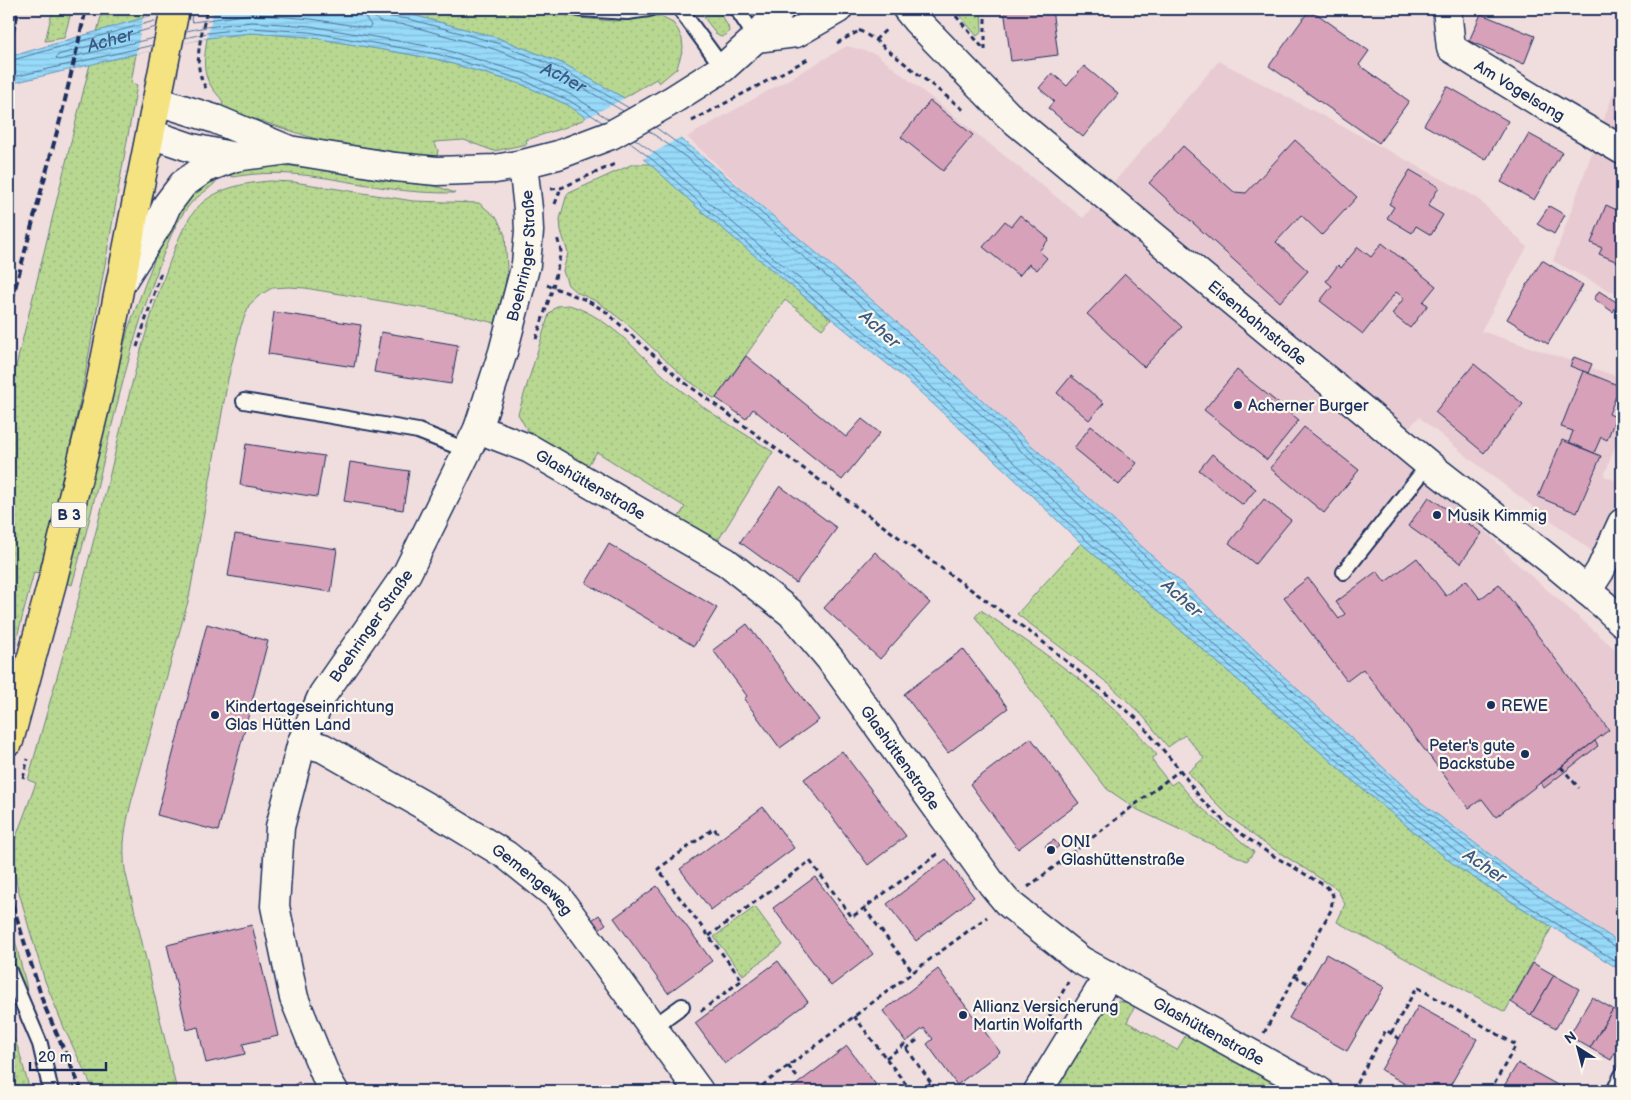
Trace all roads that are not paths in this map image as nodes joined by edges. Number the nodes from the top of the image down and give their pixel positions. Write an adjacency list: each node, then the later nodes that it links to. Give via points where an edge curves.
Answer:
1 (580, 9): 2 (lane, via 627,12)
2 (649, 9)
3 (680, 9): 11 (lane)
4 (737, 9): 10 (lane)
5 (780, 9): 10 (street)
6 (838, 9): 10 (street, via 796,32)
7 (907, 9): 21 (street, Eisenbahnstraße, via 1008,115)
8 (1448, 9): 15 (street, Am Vogelsang, via 1451,48)
9 (175, 10): 12 (main road, B 3)
10 (756, 38): 11 (street)
11 (723, 68): 17 (street, via 611,135)
12 (157, 101): 13 (main road, B 3); 14 (street, via 215,119)
13 (150, 134): 16 (street, via 192,148); 18 (main road, B 3)
14 (289, 150): 16 (street); 17 (street, via 437,171 494,169)
15 (1622, 150)
16 (235, 157): 18 (street, via 204,168 178,189)
17 (523, 164): 20 (street, Boehringer Straße, via 529,231 523,277 503,352)
18 (119, 286): 27 (main road, B 3, via 98,391 53,579)
19 (244, 401): 20 (lane)
20 (473, 440): 26 (street, Boehringer Straße, via 407,573 323,694); 29 (street, Glashüttenstraße, via 530,449 726,562 792,614 830,659 1008,902 1080,960)
21 (1429, 464): 23 (lane); 24 (street, Eisenbahnstraße)
22 (1622, 523): 24 (street)
23 (1344, 572)
24 (1587, 591): 25 (street, Eisenbahnstraße)
25 (1622, 622)
26 (302, 742): 31 (street, Gemengeweg, via 323,748 432,810 506,855 557,896); 34 (street, Boehringer Straße, via 280,827 275,906 294,998)
27 (19, 750)
28 (9, 971): 33 (lane, via 40,1044)
29 (1110, 975): 36 (street); 37 (street, Glashüttenstraße)
30 (682, 1006): 31 (lane)
31 (653, 1027): 35 (street, Gemengeweg)
32 (1622, 1075): 38 (lane)
33 (51, 1091)
34 (334, 1091)
35 (699, 1091)
36 (1038, 1091)
37 (1319, 1091)
38 (1614, 1091)

